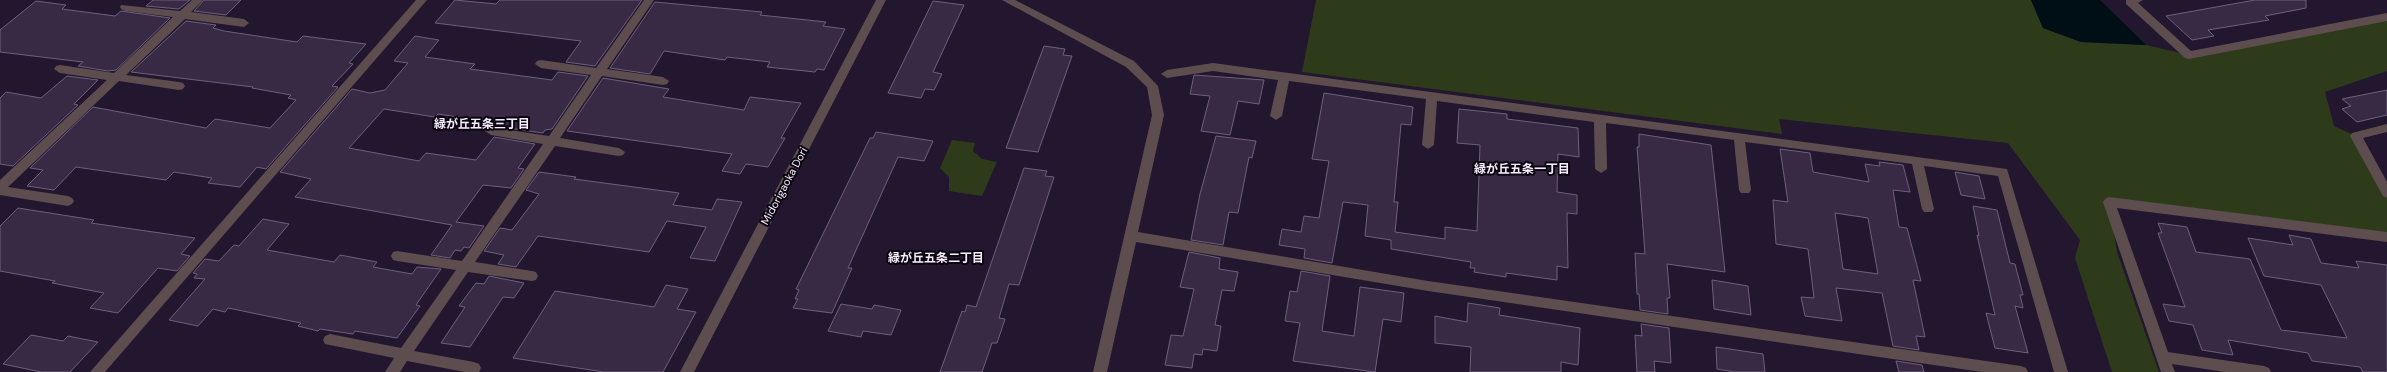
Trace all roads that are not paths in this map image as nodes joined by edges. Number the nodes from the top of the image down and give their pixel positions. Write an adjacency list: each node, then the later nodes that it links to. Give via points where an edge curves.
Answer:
1 (198, 0): 8 (street)
2 (422, 0): 44 (street)
3 (649, 0): 13 (street)
4 (881, 0): 46 (street, Midorigaoka Dori)
5 (1007, 0): 35 (street, via 1130,64 1152,86 1158,115)
6 (2138, 0): 9 (street, via 2130,2 2189,55)
7 (125, 7): 8 (street)
8 (182, 15): 10 (street); 15 (street)
9 (2387, 17)
10 (244, 23)
11 (541, 64): 13 (street)
12 (60, 69): 15 (street)
13 (599, 73): 17 (street); 25 (street)
14 (1167, 74): 16 (street, via 1214,67)
15 (116, 77): 18 (street); 30 (street)
16 (1284, 77): 19 (street); 20 (street)
17 (663, 81)
18 (179, 86)
19 (1432, 98): 21 (street); 26 (street)
20 (1276, 116)
21 (1600, 120): 24 (street); 29 (street)
22 (2387, 128): 32 (street, via 2356,136)
23 (491, 131): 25 (street)
24 (1739, 137): 28 (street); 31 (street)
25 (550, 141): 27 (street); 38 (street)
26 (1428, 145)
27 (619, 152)
28 (1917, 161): 34 (street); 49 (street, via 2003,172)
29 (1601, 169)
30 (0, 188): 33 (street)
31 (1745, 190)
32 (2387, 193)
33 (68, 202)
34 (1928, 209)
35 (1131, 236): 47 (street); 48 (street, via 1428,286)
36 (2387, 237): 42 (street, via 2109,202)
37 (396, 256): 38 (street)
38 (465, 266): 39 (street); 41 (street)
39 (532, 276)
40 (330, 340): 41 (street)
41 (404, 354): 43 (street); 45 (street)
42 (2162, 357): 50 (street); 51 (street)
43 (474, 368)
44 (97, 372)
45 (392, 372)
46 (686, 372)
47 (1100, 372)
48 (2021, 372)
49 (2061, 372)
50 (2168, 372)
51 (2264, 372)

